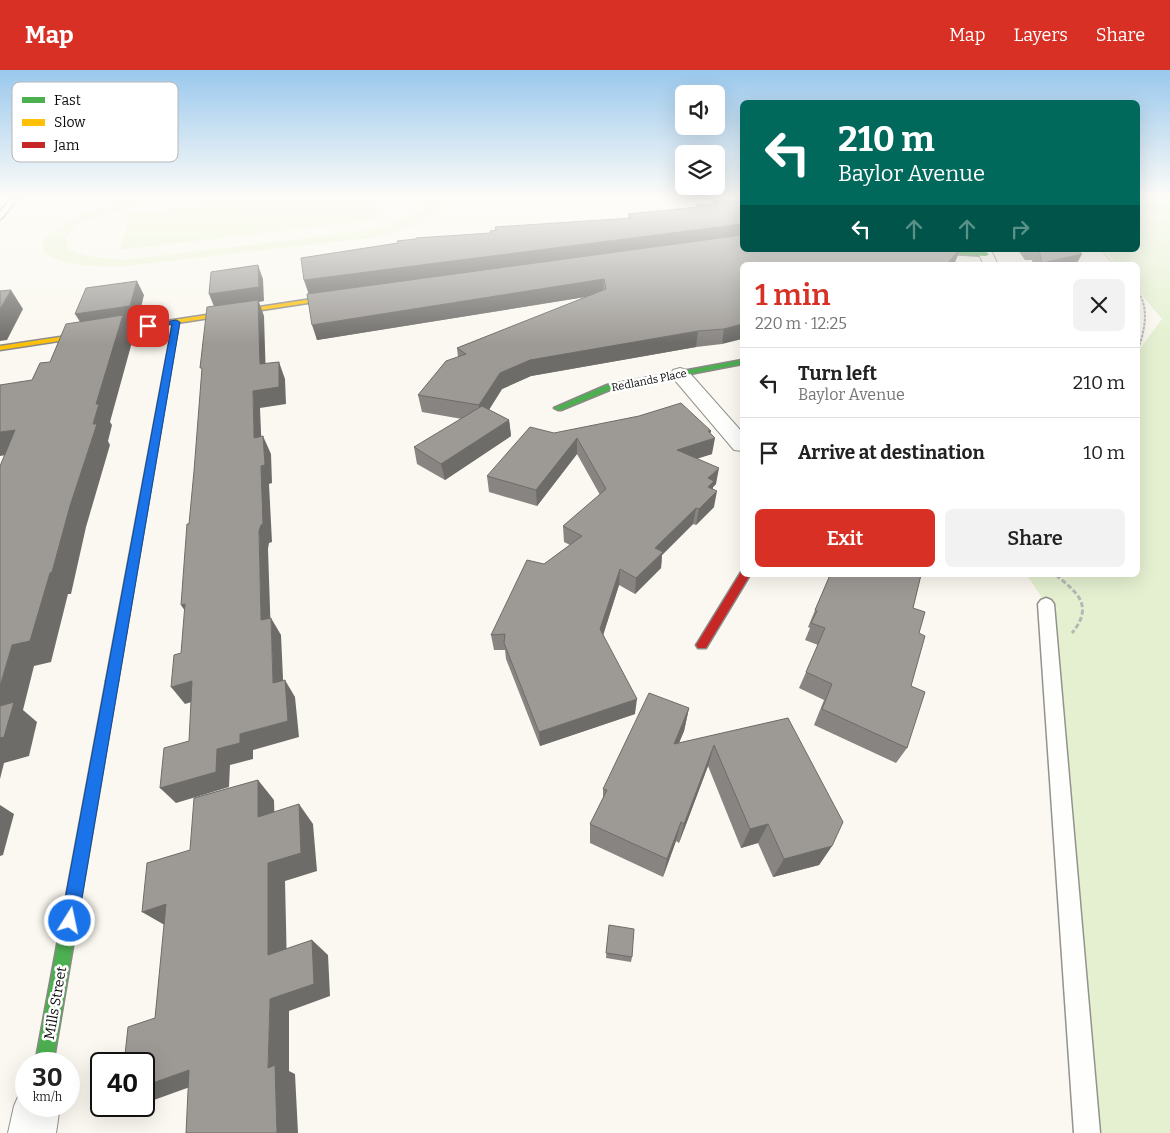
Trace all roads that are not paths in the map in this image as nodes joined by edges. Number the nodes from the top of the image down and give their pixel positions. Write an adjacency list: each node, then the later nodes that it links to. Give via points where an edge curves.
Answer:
1 (946, 252): 2 (street)
2 (987, 256)
3 (356, 295): 4 (street)
4 (176, 322): 5 (street); 13 (street, Mills Street)
5 (0, 348)
6 (740, 362): 7 (street, Redlands Place)
7 (680, 374): 8 (street, Redlands Place, via 610,387); 9 (street)
8 (558, 408)
9 (740, 443)
10 (744, 577): 12 (street)
11 (1046, 604): 16 (lane)
12 (702, 645)
13 (46, 1052)
14 (35, 1117): 15 (street)
15 (32, 1133)
16 (1087, 1133)

